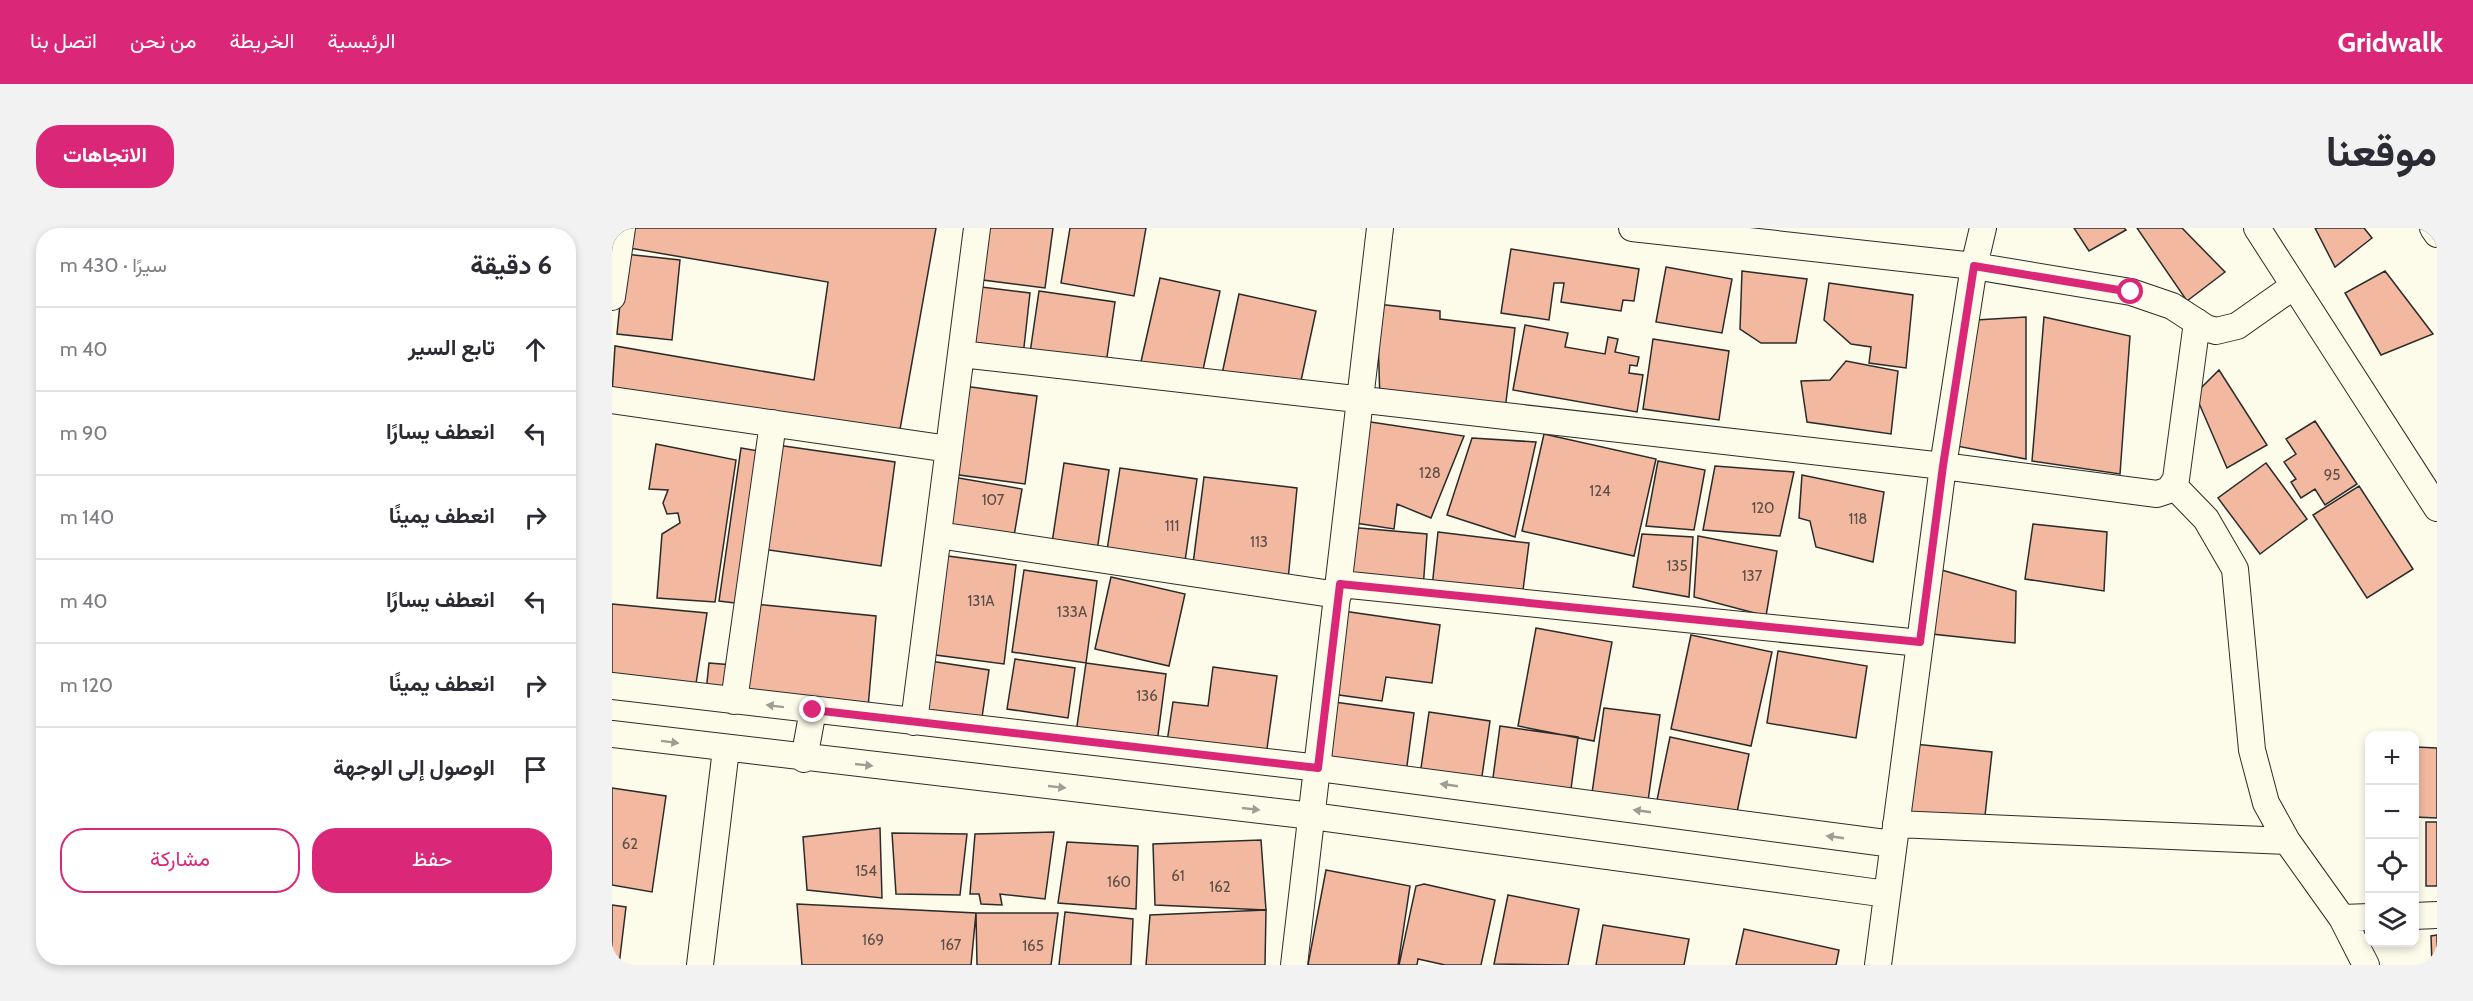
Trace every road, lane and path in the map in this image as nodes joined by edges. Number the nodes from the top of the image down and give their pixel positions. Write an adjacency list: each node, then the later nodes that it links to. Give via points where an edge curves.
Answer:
1 (622, 228): 11 (street)
2 (976, 228): 13 (street)
3 (1380, 228): 14 (street)
4 (1632, 228): 9 (street)
5 (1983, 228): 9 (street)
6 (2257, 228): 10 (street)
7 (2433, 228): 8 (street)
8 (2437, 234)
9 (1974, 266): 12 (street, via 2151,298); 18 (street)
10 (2294, 286): 12 (street, via 2227,330 2216,331); 20 (street)
11 (612, 297)
12 (2196, 322): 19 (street)
13 (961, 354): 14 (street); 17 (street)
14 (1361, 399): 18 (street); 22 (street)
15 (612, 400): 16 (street)
16 (773, 423): 17 (street); 25 (street)
17 (949, 449): 21 (street)
18 (1943, 466): 19 (street, via 2157,494); 23 (street)
19 (2173, 485): 34 (street, via 2206,519 2235,569 2252,750 2266,803)
20 (2437, 508)
21 (938, 535): 22 (street); 27 (street)
22 (1339, 589): 23 (street); 31 (street)
23 (1920, 642): 33 (street)
24 (612, 686): 25 (street)
25 (734, 701): 26 (street, one-way to 25)
26 (813, 710): 27 (street); 30 (street)
27 (914, 722): 31 (street)
28 (612, 734): 29 (street, one-way to 29)
29 (726, 749): 30 (street); 40 (street)
30 (804, 759): 32 (street, one-way to 32)
31 (1318, 768): 32 (street); 33 (street, one-way to 31)
32 (1312, 816): 35 (street); 41 (street)
33 (1895, 834): 34 (street); 35 (street)
34 (2287, 841): 39 (street)
35 (1887, 894): 42 (street)
36 (2437, 915): 37 (street)
37 (2419, 916)
38 (2365, 917): 39 (street)
39 (2342, 918): 43 (street)
40 (700, 965)
41 (1294, 965)
42 (1878, 965)
43 (2366, 965)

